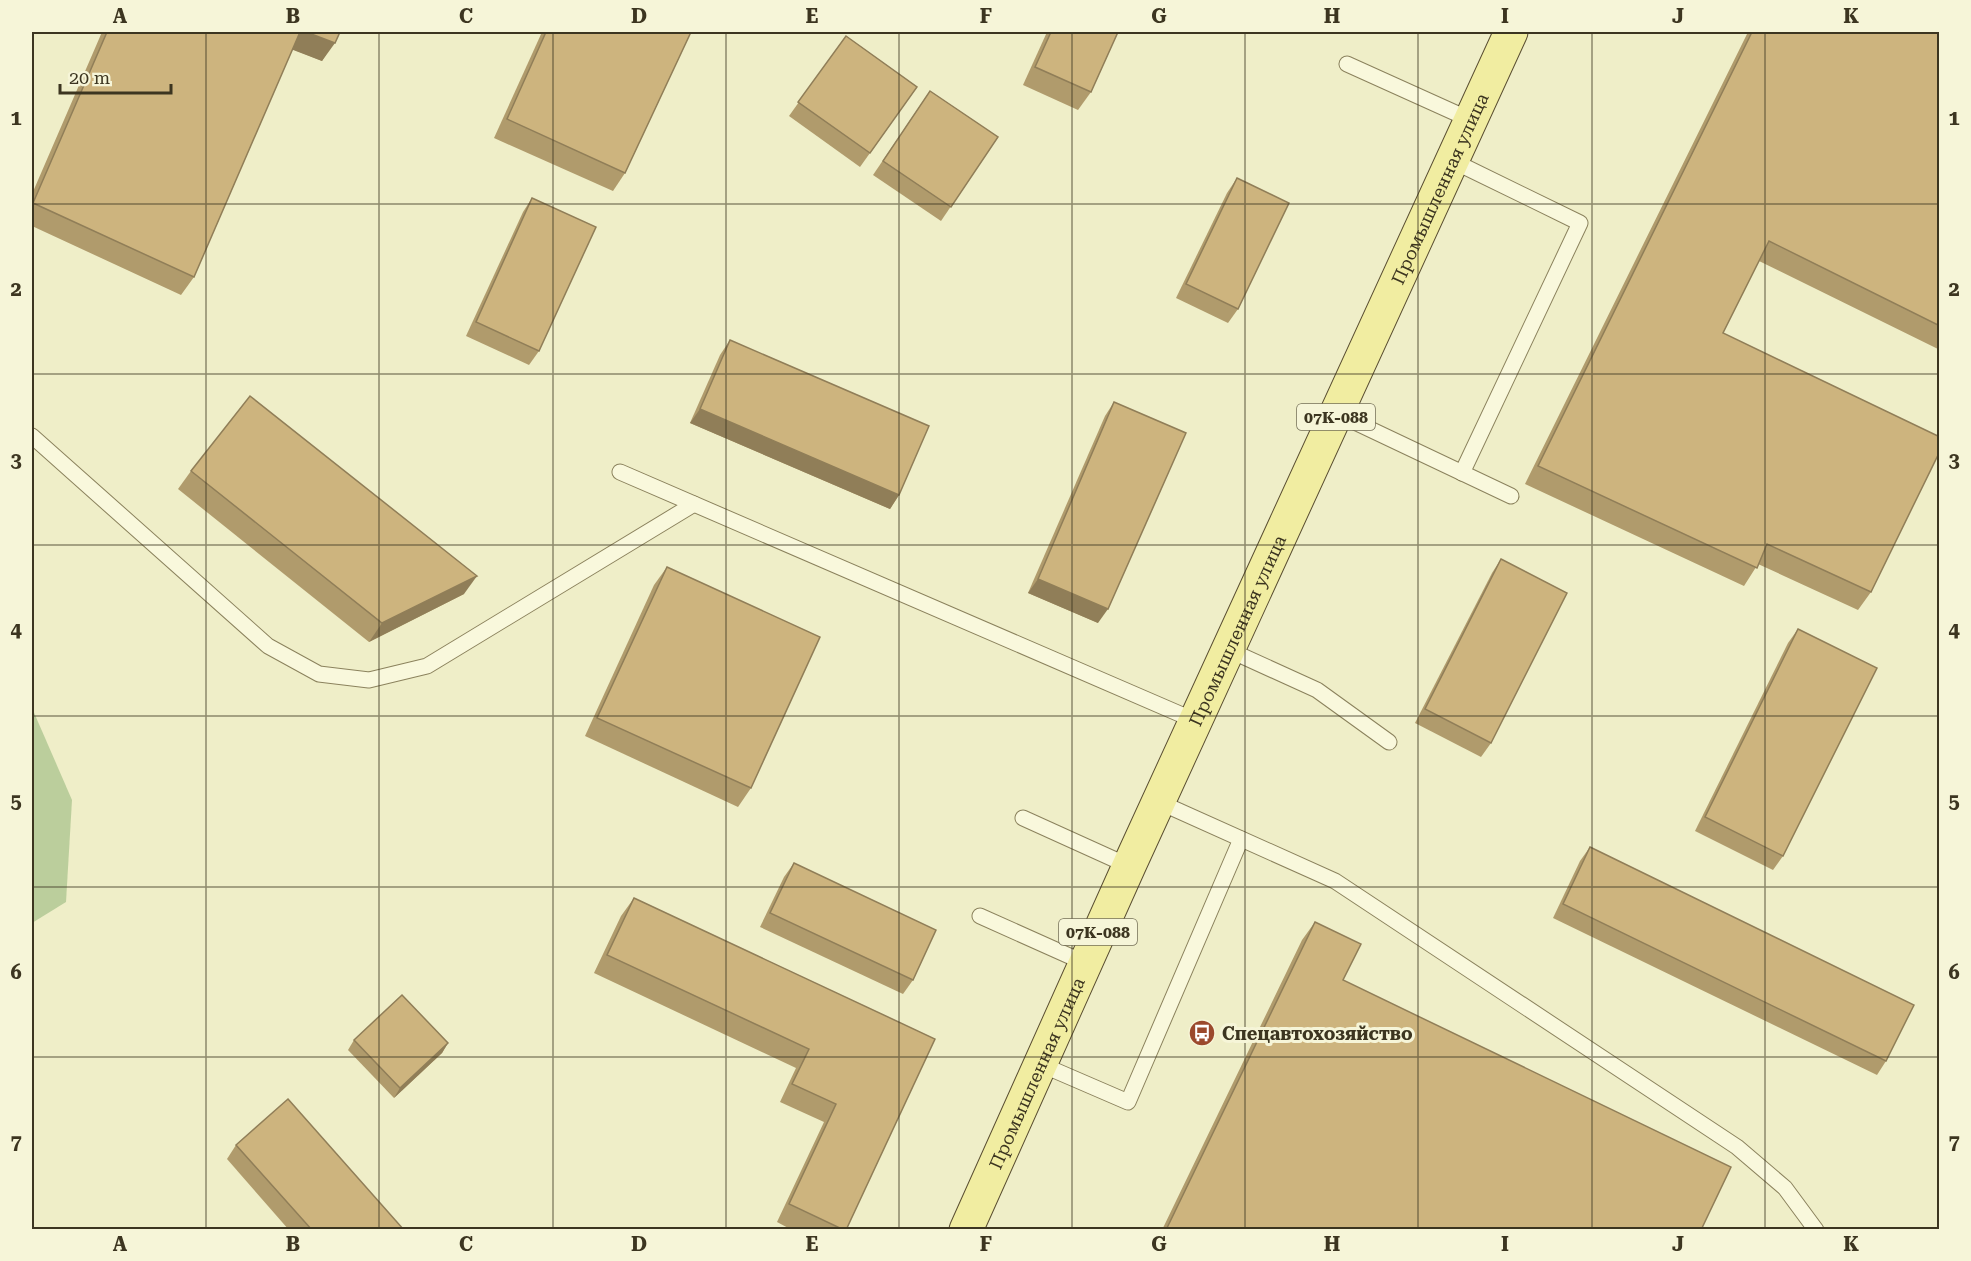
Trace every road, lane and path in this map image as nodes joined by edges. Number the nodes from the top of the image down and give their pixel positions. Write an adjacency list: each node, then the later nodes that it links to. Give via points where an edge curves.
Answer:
1 (1511, 32): 3 (main road, Промышленная улица / 07К-088)
2 (1347, 64): 3 (lane)
3 (1471, 120): 4 (main road, Промышленная улица / 07К-088)
4 (1453, 162): 5 (main road, Промышленная улица / 07К-088); 8 (lane, via 1580,223)
5 (1338, 414): 8 (lane); 11 (main road, Промышленная улица / 07К-088)
6 (32, 436): 10 (lane, via 268,646 319,674 369,680 427,666)
7 (620, 472): 10 (lane)
8 (1462, 473): 9 (lane)
9 (1511, 496)
10 (694, 504): 12 (lane)
11 (1229, 650): 12 (main road, Промышленная улица / 07К-088); 13 (lane, via 1317,690)
12 (1196, 721): 14 (main road, Промышленная улица / 07К-088)
13 (1389, 742)
14 (1159, 802): 16 (lane); 17 (main road, Промышленная улица / 07К-088)
15 (1023, 818): 17 (lane)
16 (1241, 839): 20 (lane, via 1128,1102); 22 (lane, via 1335,881 1737,1147 1785,1188)
17 (1129, 866): 19 (main road, Промышленная улица / 07К-088)
18 (980, 916): 19 (lane)
19 (1085, 963): 20 (main road, Промышленная улица / 07К-088)
20 (1040, 1064): 21 (main road, Промышленная улица / 07К-088)
21 (966, 1230)
22 (1816, 1230)

